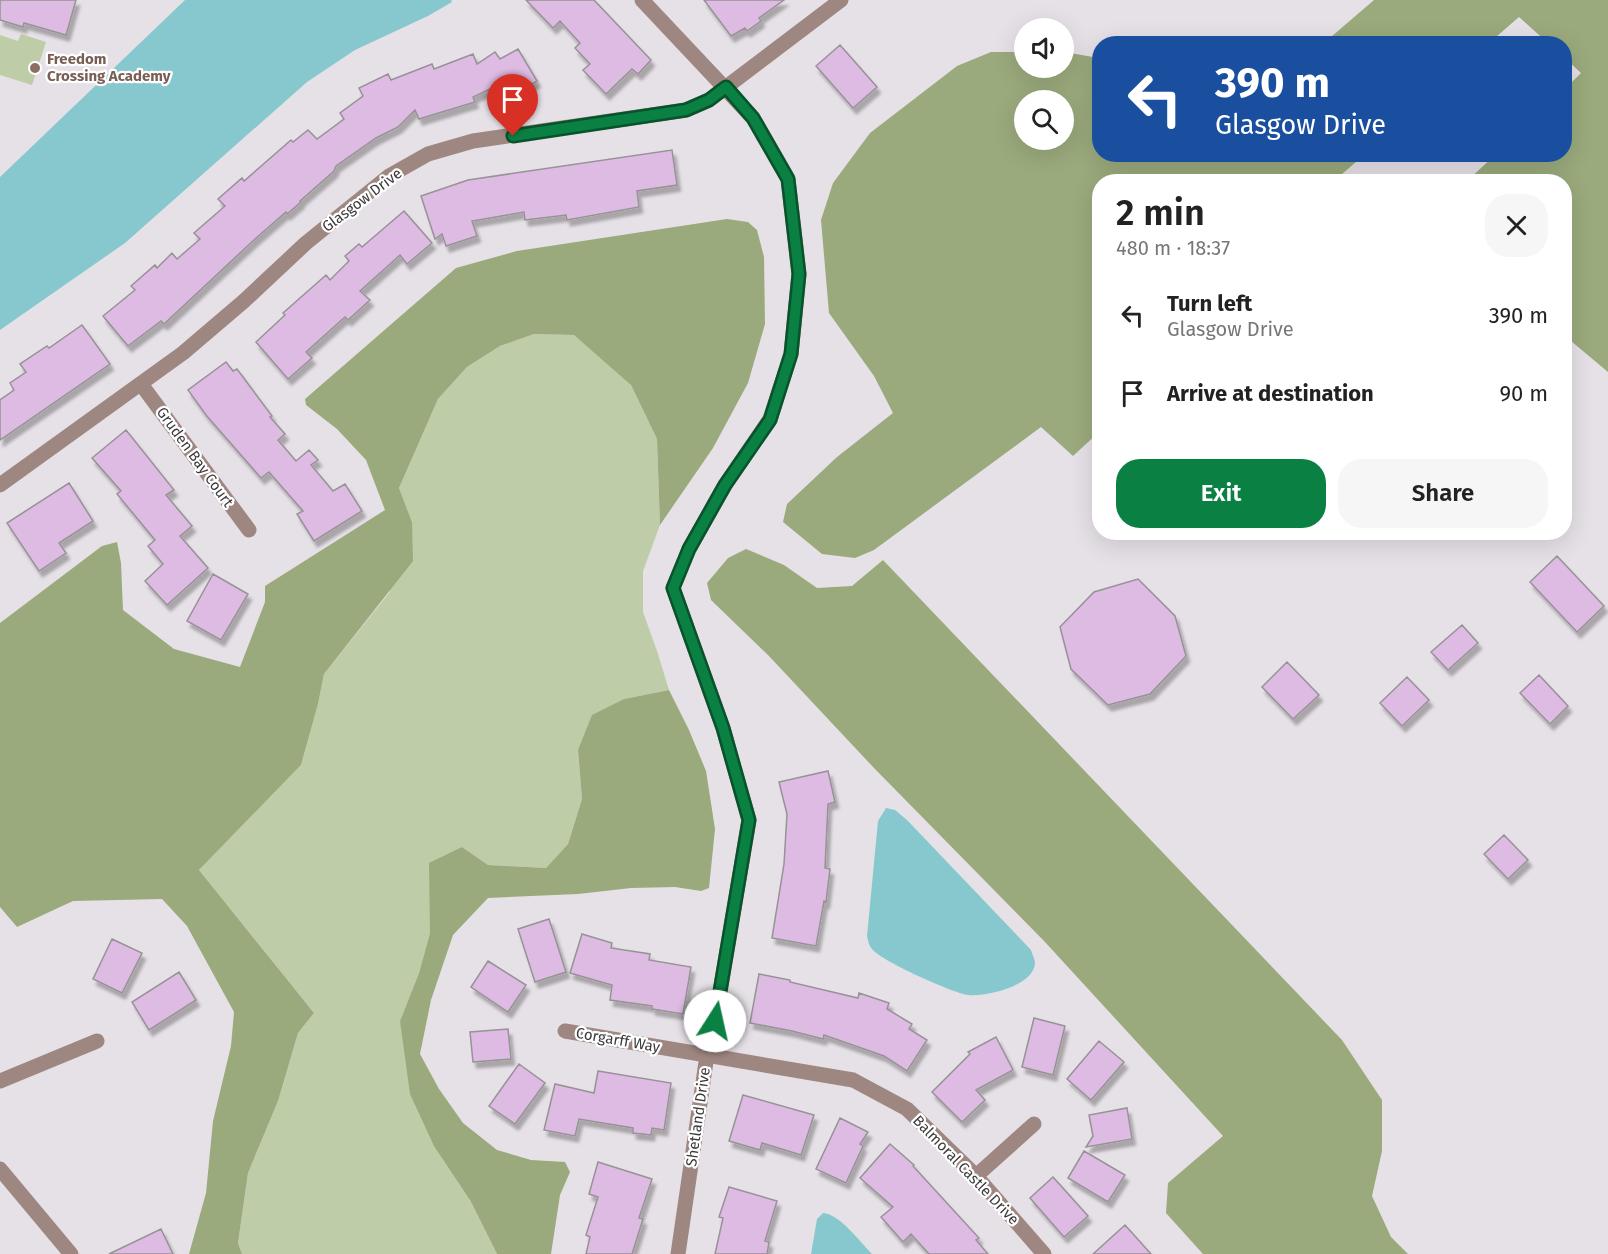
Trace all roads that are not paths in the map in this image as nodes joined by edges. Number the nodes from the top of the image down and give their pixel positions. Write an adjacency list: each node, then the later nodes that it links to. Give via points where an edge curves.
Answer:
1 (642, 0): 3 (street, Shetland Drive)
2 (841, 0): 3 (street, Glasgow Drive)
3 (726, 87): 4 (street, Glasgow Drive, via 686,110 473,141 428,154 389,176 306,243 183,353); 9 (street, Shetland Drive, via 753,118 788,179 799,274 791,354 770,420 725,485 689,549 673,588 723,728 749,820)
4 (141, 384): 5 (street, Glasgow Drive); 6 (street, Gruden Bay Court)
5 (0, 485)
6 (249, 530)
7 (565, 1031): 9 (street, Corgarff Way)
8 (97, 1041): 10 (street)
9 (707, 1055): 13 (street, Balmoral Castle Drive, via 853,1080 907,1109); 15 (street, Shetland Drive)
10 (0, 1081)
11 (1034, 1124): 13 (street)
12 (0, 1169): 14 (street)
13 (976, 1176): 16 (street, Balmoral Castle Drive)
14 (71, 1254)
15 (678, 1254)
16 (1044, 1254)

